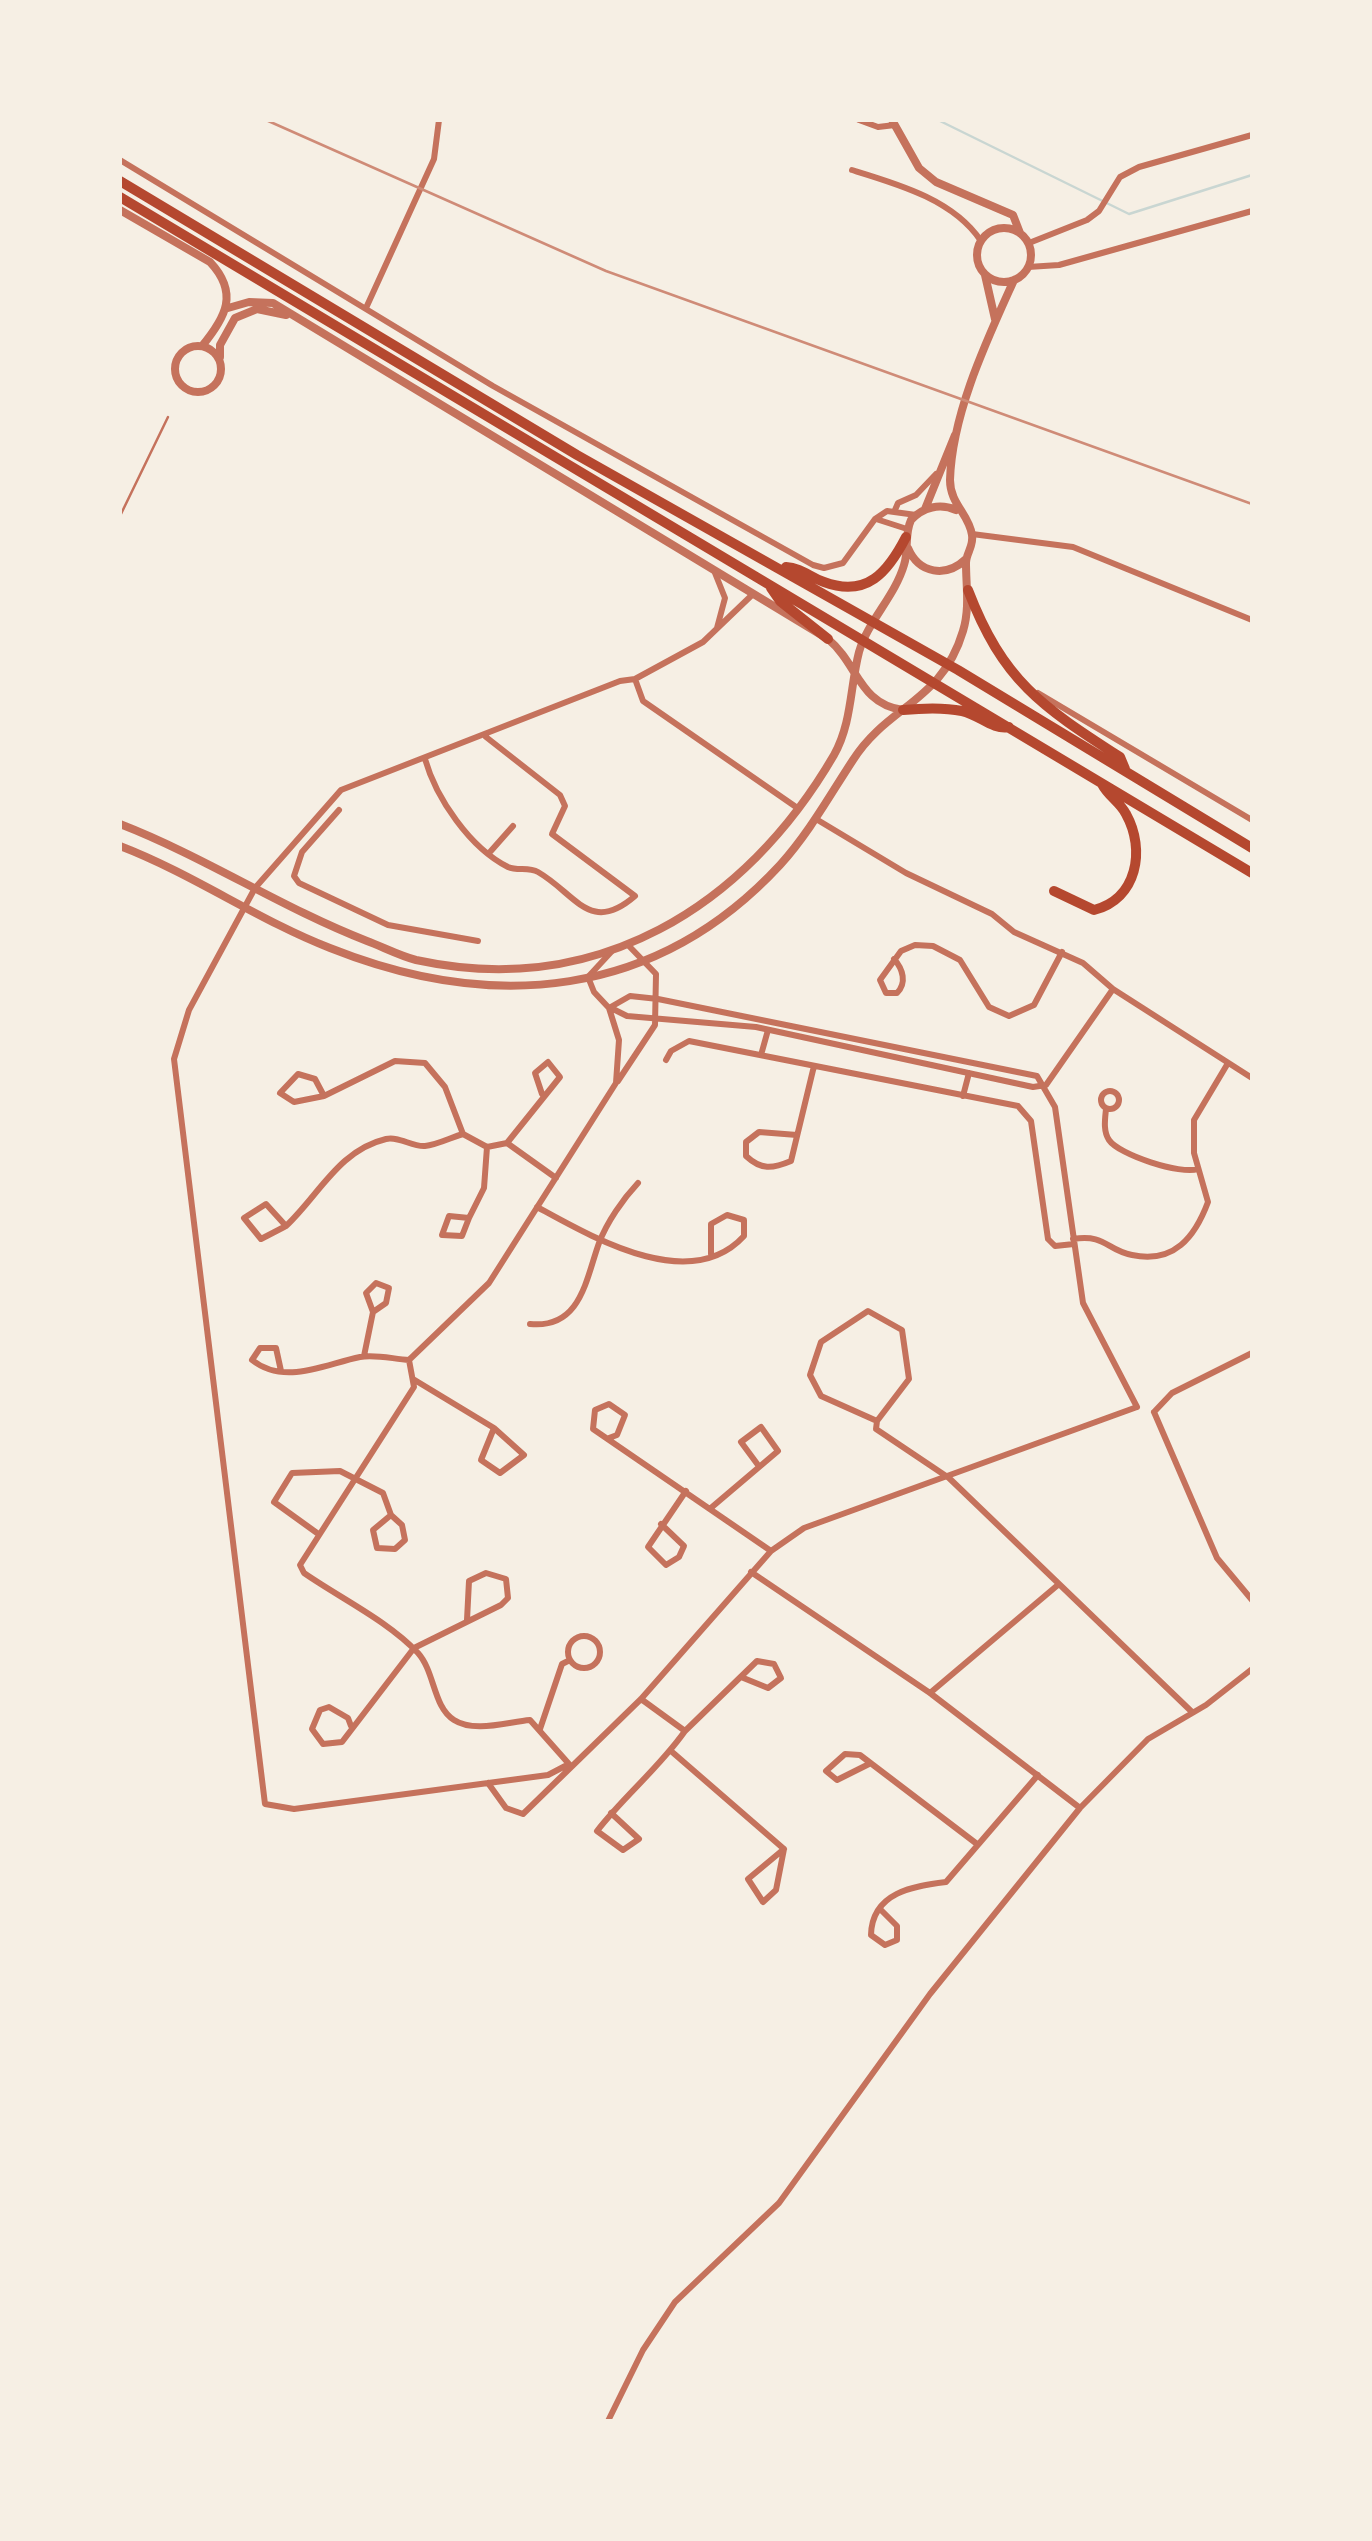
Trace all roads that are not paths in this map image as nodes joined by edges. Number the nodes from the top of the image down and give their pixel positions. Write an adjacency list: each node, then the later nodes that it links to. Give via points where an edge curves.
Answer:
1 (439, 120): 20 (street, via 434,159)
2 (859, 120): 3 (street, via 878,127)
3 (893, 122): 9 (street, via 919,168)
4 (1252, 135): 15 (street, via 1139,167 1120,177 1099,211)
5 (120, 160): 20 (street)
6 (852, 170): 14 (street, via 946,206 966,219)
7 (120, 181): 37 (main road, via 578,455)
8 (120, 197): 39 (main road)
9 (995, 207): 12 (street); 13 (street, via 1012,215)
10 (120, 210): 19 (street, via 210,262 228,290)
11 (1252, 211): 16 (street)
12 (1000, 228): 13 (street); 14 (street)
13 (1020, 233): 15 (street)
14 (981, 242): 17 (street, via 978,262)
15 (1028, 243): 16 (street)
16 (1028, 268): 18 (street)
17 (986, 274): 18 (street, via 999,282); 22 (street)
18 (1014, 280): 22 (street)
19 (228, 308): 21 (street, via 263,301); 23 (street)
20 (366, 308): 33 (street, via 813,565 834,567 850,558)
21 (290, 316): 24 (street, via 256,309 235,318 220,345); 38 (street)
22 (996, 320): 26 (street)
23 (202, 346): 24 (street); 24 (street, via 177,358 183,388 210,390 219,380)
24 (220, 362)
25 (168, 418): 32 (lane)
26 (958, 426): 27 (street); 30 (street, via 950,482)
27 (936, 474): 28 (street); 29 (street)
28 (926, 508): 30 (street); 31 (street)
29 (895, 510): 31 (street); 33 (street)
30 (960, 512): 34 (street)
31 (916, 515): 35 (street)
32 (120, 516)
33 (875, 519): 35 (street)
34 (972, 534): 36 (street); 42 (street, via 1073,547)
35 (906, 537): 36 (street, via 917,564 935,572); 37 (main road, via 892,565 865,586 836,586); 43 (street, via 904,564)
36 (966, 558): 40 (street)
37 (780, 566): 43 (main road)
38 (714, 572): 41 (street); 44 (street, via 725,598)
39 (767, 583): 45 (main road); 46 (main road)
40 (968, 590): 47 (street, via 964,627); 51 (main road, via 989,643)
41 (752, 595): 44 (street); 45 (street)
42 (1252, 620)
43 (874, 622): 46 (street); 47 (main road)
44 (716, 629): 49 (street)
45 (828, 639): 48 (street)
46 (865, 639): 48 (street); 50 (main road)
47 (948, 665): 50 (street); 56 (main road)
48 (856, 674): 52 (street, via 877,703); 58 (street, via 843,734)
49 (634, 680): 54 (street); 58 (street, via 643,701)
50 (938, 682): 52 (street); 53 (main road)
51 (1024, 685): 56 (main road, via 1120,758); 61 (street)
52 (903, 710): 53 (main road, via 948,708 999,729); 60 (street, via 868,739)
53 (1010, 727): 57 (main road)
54 (486, 737): 55 (street); 68 (street, via 560,795 564,806 552,834 634,896 616,912 596,913 535,870 510,868)
55 (425, 759): 64 (street, via 341,790); 68 (street, via 472,840)
56 (1125, 770): 66 (main road)
57 (1101, 783): 69 (main road); 71 (main road, via 1134,830 1133,876 1120,900 1094,910)
58 (796, 806): 74 (street, via 726,888)
59 (338, 810): 67 (street)
60 (816, 818): 76 (street, via 1014,932); 77 (street, via 741,902)
61 (1252, 820)
62 (120, 824): 70 (street)
63 (513, 826): 68 (street)
64 (294, 843): 67 (street); 70 (street)
65 (120, 846): 72 (street)
66 (1252, 848)
67 (302, 852): 73 (street, via 294,876 299,883 388,925)
68 (490, 852)
69 (1252, 873)
70 (255, 888): 72 (street); 75 (street, via 416,960 520,968)
71 (1054, 891)
72 (244, 906): 79 (street, via 328,948 411,976 525,989); 149 (street, via 189,1010 174,1059 266,1804 294,1808)
73 (478, 941)
74 (628, 945): 75 (street); 77 (street)
75 (612, 951): 79 (street)
76 (1062, 952): 78 (street, via 1034,1005 1008,1016 993,1011 967,966 944,950 915,945); 80 (street)
77 (646, 959): 79 (street); 81 (street, via 656,974)
78 (894, 959): 78 (street, via 880,980 892,994 903,977)
79 (588, 977): 82 (street)
80 (1113, 989): 87 (street); 92 (street)
81 (658, 998): 82 (street, via 630,996); 83 (street); 92 (street, via 1037,1076)
82 (609, 1008): 83 (street); 91 (street, via 619,1040)
83 (656, 1016): 84 (street); 91 (street)
84 (768, 1030): 85 (street); 89 (street)
85 (761, 1055): 86 (street, via 688,1040); 88 (street)
86 (666, 1060)
87 (1228, 1063): 90 (street); 101 (street, via 1194,1120)
88 (814, 1066): 95 (street); 98 (street)
89 (969, 1073): 92 (street); 95 (street)
90 (1252, 1078)
91 (616, 1083): 102 (street)
92 (1046, 1085): 107 (street)
93 (542, 1094): 93 (street, via 560,1077 548,1062 535,1073); 99 (street)
94 (324, 1096): 94 (street, via 315,1079 298,1074 280,1092 294,1102); 97 (street, via 395,1061 425,1063 445,1087)
95 (963, 1096): 107 (street, via 1018,1106 1031,1120 1048,1240 1054,1246)
96 (1106, 1109): 101 (street, via 1113,1145 1182,1172)
97 (463, 1134): 100 (street); 106 (street, via 424,1146 391,1138 362,1148 334,1168)
98 (797, 1134): 98 (street, via 790,1162 774,1168 746,1156 746,1142 759,1132)
99 (508, 1143): 100 (street); 102 (street)
100 (487, 1146): 105 (street, via 484,1188)
101 (1198, 1170): 107 (street, via 1208,1202 1180,1250 1137,1256 1094,1236)
102 (556, 1178): 104 (street)
103 (638, 1182): 108 (street)
104 (537, 1207): 108 (street); 114 (street, via 489,1282)
105 (469, 1218): 105 (street, via 449,1216 442,1235 462,1236)
106 (286, 1226): 106 (street, via 266,1204 244,1218 261,1240)
107 (1074, 1241): 117 (street, via 1083,1303)
108 (600, 1242): 109 (street, via 633,1255 689,1260); 111 (street, via 588,1287 568,1314 548,1326)
109 (711, 1254): 109 (street, via 744,1236 744,1220 727,1215 711,1224)
110 (373, 1312): 110 (street, via 366,1293 376,1282 389,1288 386,1303); 113 (street)
111 (530, 1324)
112 (1252, 1353): 118 (street, via 1172,1392)
113 (364, 1356): 114 (street); 115 (street, via 315,1371)
114 (408, 1360): 116 (street)
115 (281, 1371): 115 (street, via 276,1348 260,1348 252,1360 264,1370)
116 (413, 1379): 120 (street); 123 (street)
117 (1137, 1407): 118 (street); 124 (street)
118 (1154, 1412): 133 (street, via 1217,1558)
119 (877, 1421): 119 (street, via 821,1396 810,1375 822,1342 868,1312 902,1330 909,1379); 124 (street, via 882,1435)
120 (494, 1428): 120 (street, via 524,1455 500,1473 481,1460)
121 (609, 1438): 121 (street, via 591,1420 609,1404 625,1415 618,1435); 125 (street)
122 (758, 1465): 122 (street, via 778,1450 760,1427 741,1442); 126 (street)
123 (357, 1476): 127 (street, via 384,1493); 129 (street); 129 (street, via 340,1470 292,1473 274,1502)
124 (949, 1478): 130 (street, via 804,1528); 132 (street)
125 (686, 1491): 126 (street); 128 (street)
126 (712, 1507): 130 (street)
127 (390, 1515): 127 (street, via 373,1530 377,1548 395,1550 404,1540 402,1525)
128 (661, 1524): 128 (street, via 648,1546 666,1565 684,1546)
129 (317, 1533): 135 (street, via 302,1557 304,1573)
130 (771, 1550): 131 (street)
131 (751, 1572): 139 (street); 140 (street)
132 (1059, 1584): 139 (street); 141 (street)
133 (1252, 1600)
134 (467, 1620): 134 (street, via 508,1598 506,1579 486,1574 469,1581); 135 (street)
135 (414, 1648): 142 (street); 143 (street, via 430,1666 444,1712 456,1721 468,1726 530,1720)
136 (570, 1660): 136 (street, via 592,1666 599,1648 592,1639 578,1638 570,1645); 143 (street, via 562,1664)
137 (1252, 1669): 141 (street)
138 (741, 1677): 138 (street, via 757,1661 774,1664 781,1678 768,1688); 144 (street)
139 (930, 1693): 148 (street)
140 (641, 1698): 144 (street); 146 (street)
141 (1192, 1712): 150 (street, via 1148,1739)
142 (351, 1726): 142 (street, via 329,1706 312,1728 316,1740 332,1745)
143 (539, 1730): 146 (street)
144 (685, 1731): 145 (street)
145 (671, 1751): 151 (street); 153 (street)
146 (569, 1764): 149 (street, via 548,1775); 149 (street, via 523,1814 506,1808)
147 (869, 1764): 147 (street, via 845,1754 826,1770 837,1780); 152 (street)
148 (1038, 1775): 150 (street); 152 (street)
149 (487, 1782)
150 (1080, 1808): 155 (street, via 930,1994 779,2203 675,2302)
151 (611, 1813): 151 (street, via 597,1831 623,1850 639,1839)
152 (977, 1844): 154 (street, via 946,1882 904,1887)
153 (784, 1849): 153 (street, via 776,1890 763,1902 748,1879)
154 (880, 1909): 154 (street, via 871,1934 885,1946 897,1940 897,1926)
155 (608, 2421)

